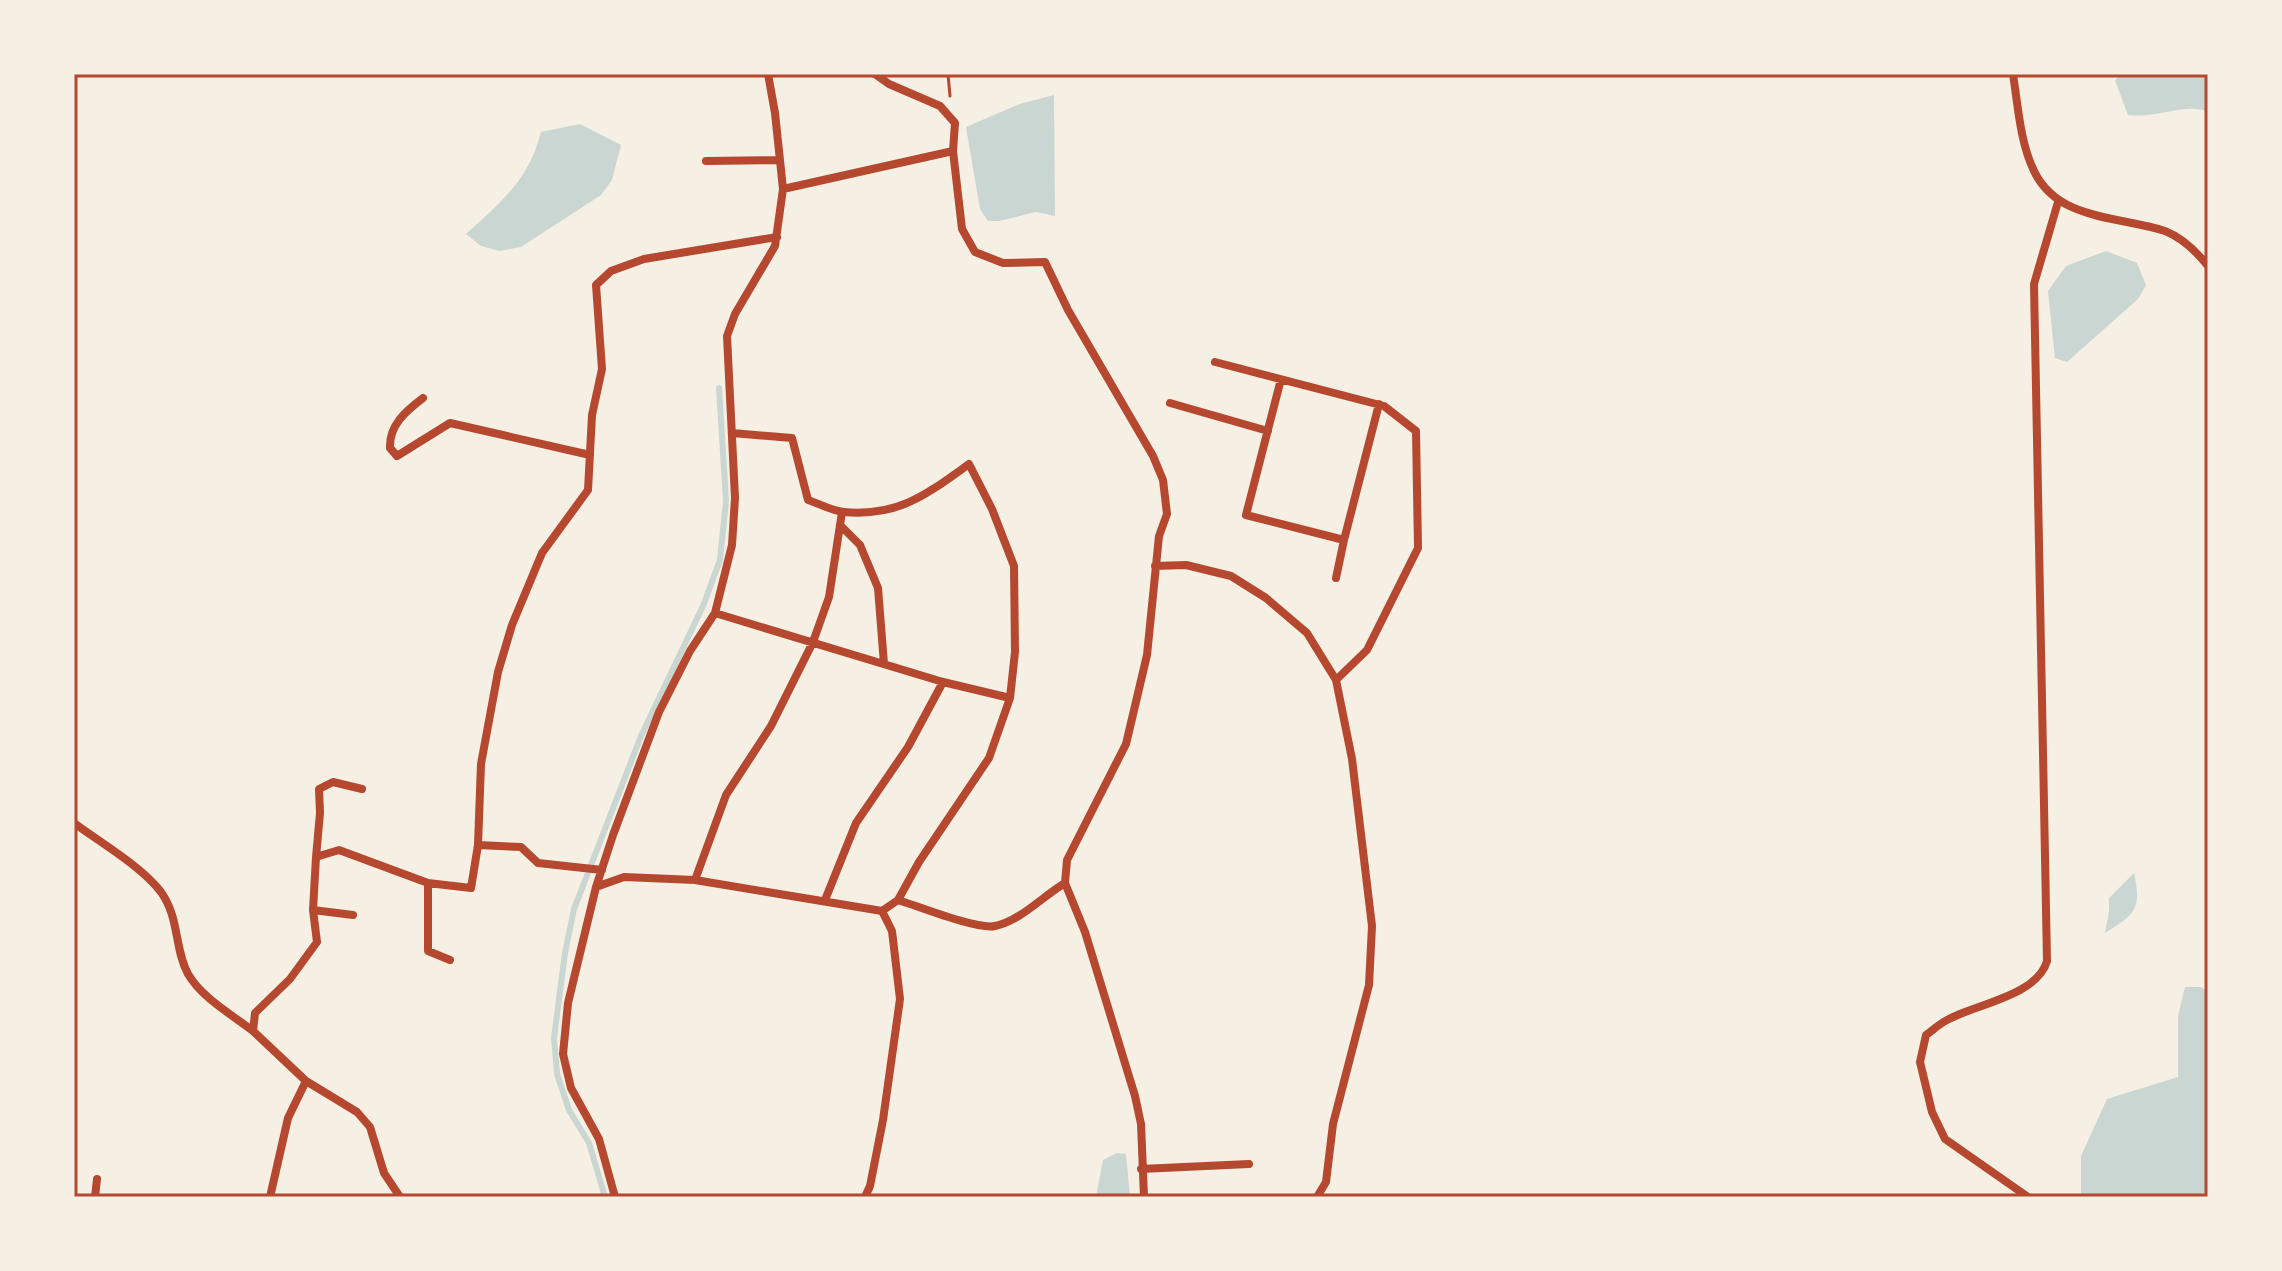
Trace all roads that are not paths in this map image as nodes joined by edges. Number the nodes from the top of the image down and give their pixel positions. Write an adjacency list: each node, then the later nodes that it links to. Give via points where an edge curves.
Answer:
1 (768, 74): 5 (street)
2 (875, 74): 4 (street, via 940,106 955,123)
3 (2013, 74): 8 (street, via 2034,172)
4 (953, 151): 7 (street); 22 (street, via 962,229 975,252 1003,263 1045,262 1153,456 1167,505)
5 (780, 160): 6 (street); 7 (street)
6 (706, 161)
7 (783, 189): 9 (street)
8 (2058, 202): 10 (street, via 2166,232 2193,247); 57 (street, via 2034,284 2047,961 2029,986 1946,1020 1926,1035 1920,1062 1932,1112 1945,1139)
9 (777, 237): 17 (street, via 727,336); 18 (street, via 644,259 611,271 596,285 602,369)
10 (2208, 266)
11 (1215, 362): 12 (street)
12 (1281, 379): 15 (street); 16 (street)
13 (423, 398): 18 (street, via 405,411 390,436 397,456 450,423)
14 (1170, 403): 16 (street)
15 (1379, 404): 21 (street); 27 (street, via 1416,431 1418,548 1367,650)
16 (1268, 431): 21 (street, via 1246,515)
17 (732, 433): 19 (street, via 792,438 808,500); 24 (street, via 732,545)
18 (590, 455): 32 (street, via 588,490 542,553 512,625 481,764)
19 (842, 512): 20 (street); 29 (street, via 891,511 969,464 1014,566)
20 (840, 525): 25 (street, via 829,597); 26 (street, via 860,545 878,588)
21 (1344, 540): 23 (street)
22 (1155, 566): 27 (street, via 1186,565 1231,576 1266,598 1307,633); 37 (street, via 1147,655 1126,744 1067,860)
23 (1336, 578)
24 (715, 613): 25 (street); 34 (street, via 659,712)
25 (813, 642): 26 (street); 35 (street, via 771,726 726,795)
26 (884, 664): 28 (street)
27 (1336, 680): 56 (street, via 1352,759 1372,926 1369,985 1333,1124 1326,1182)
28 (943, 682): 29 (street); 39 (street, via 908,747 856,823)
29 (1010, 698): 40 (street, via 989,758)
30 (362, 789): 33 (street, via 333,782 319,789)
31 (74, 823): 45 (street, via 159,889 176,921 188,973 205,994)
32 (478, 845): 34 (street, via 521,847 538,863); 36 (street, via 471,888)
33 (316, 857): 36 (street, via 339,850); 41 (street)
34 (602, 870): 38 (street)
35 (695, 880): 38 (street, via 624,877); 39 (street)
36 (428, 883): 44 (street, via 428,951)
37 (1065, 883): 40 (street, via 993,927); 48 (street, via 1135,1096)
38 (596, 887): 53 (street, via 568,1003 563,1054 571,1088 599,1139)
39 (825, 900): 42 (street)
40 (898, 900): 42 (street)
41 (313, 910): 43 (street); 45 (street, via 317,942 255,1013)
42 (882, 911): 54 (street, via 892,931 900,999 883,1120)
43 (353, 915)
44 (450, 960)
45 (253, 1031): 46 (street)
46 (306, 1081): 51 (street, via 288,1118); 52 (street, via 357,1112 370,1127 384,1173)
47 (1249, 1164): 48 (street)
48 (1141, 1169): 55 (street)
49 (97, 1179): 50 (street)
50 (95, 1197)
51 (270, 1197)
52 (400, 1197)
53 (615, 1197)
54 (865, 1197)
55 (1144, 1197)
56 (1317, 1197)
57 (2028, 1197)

